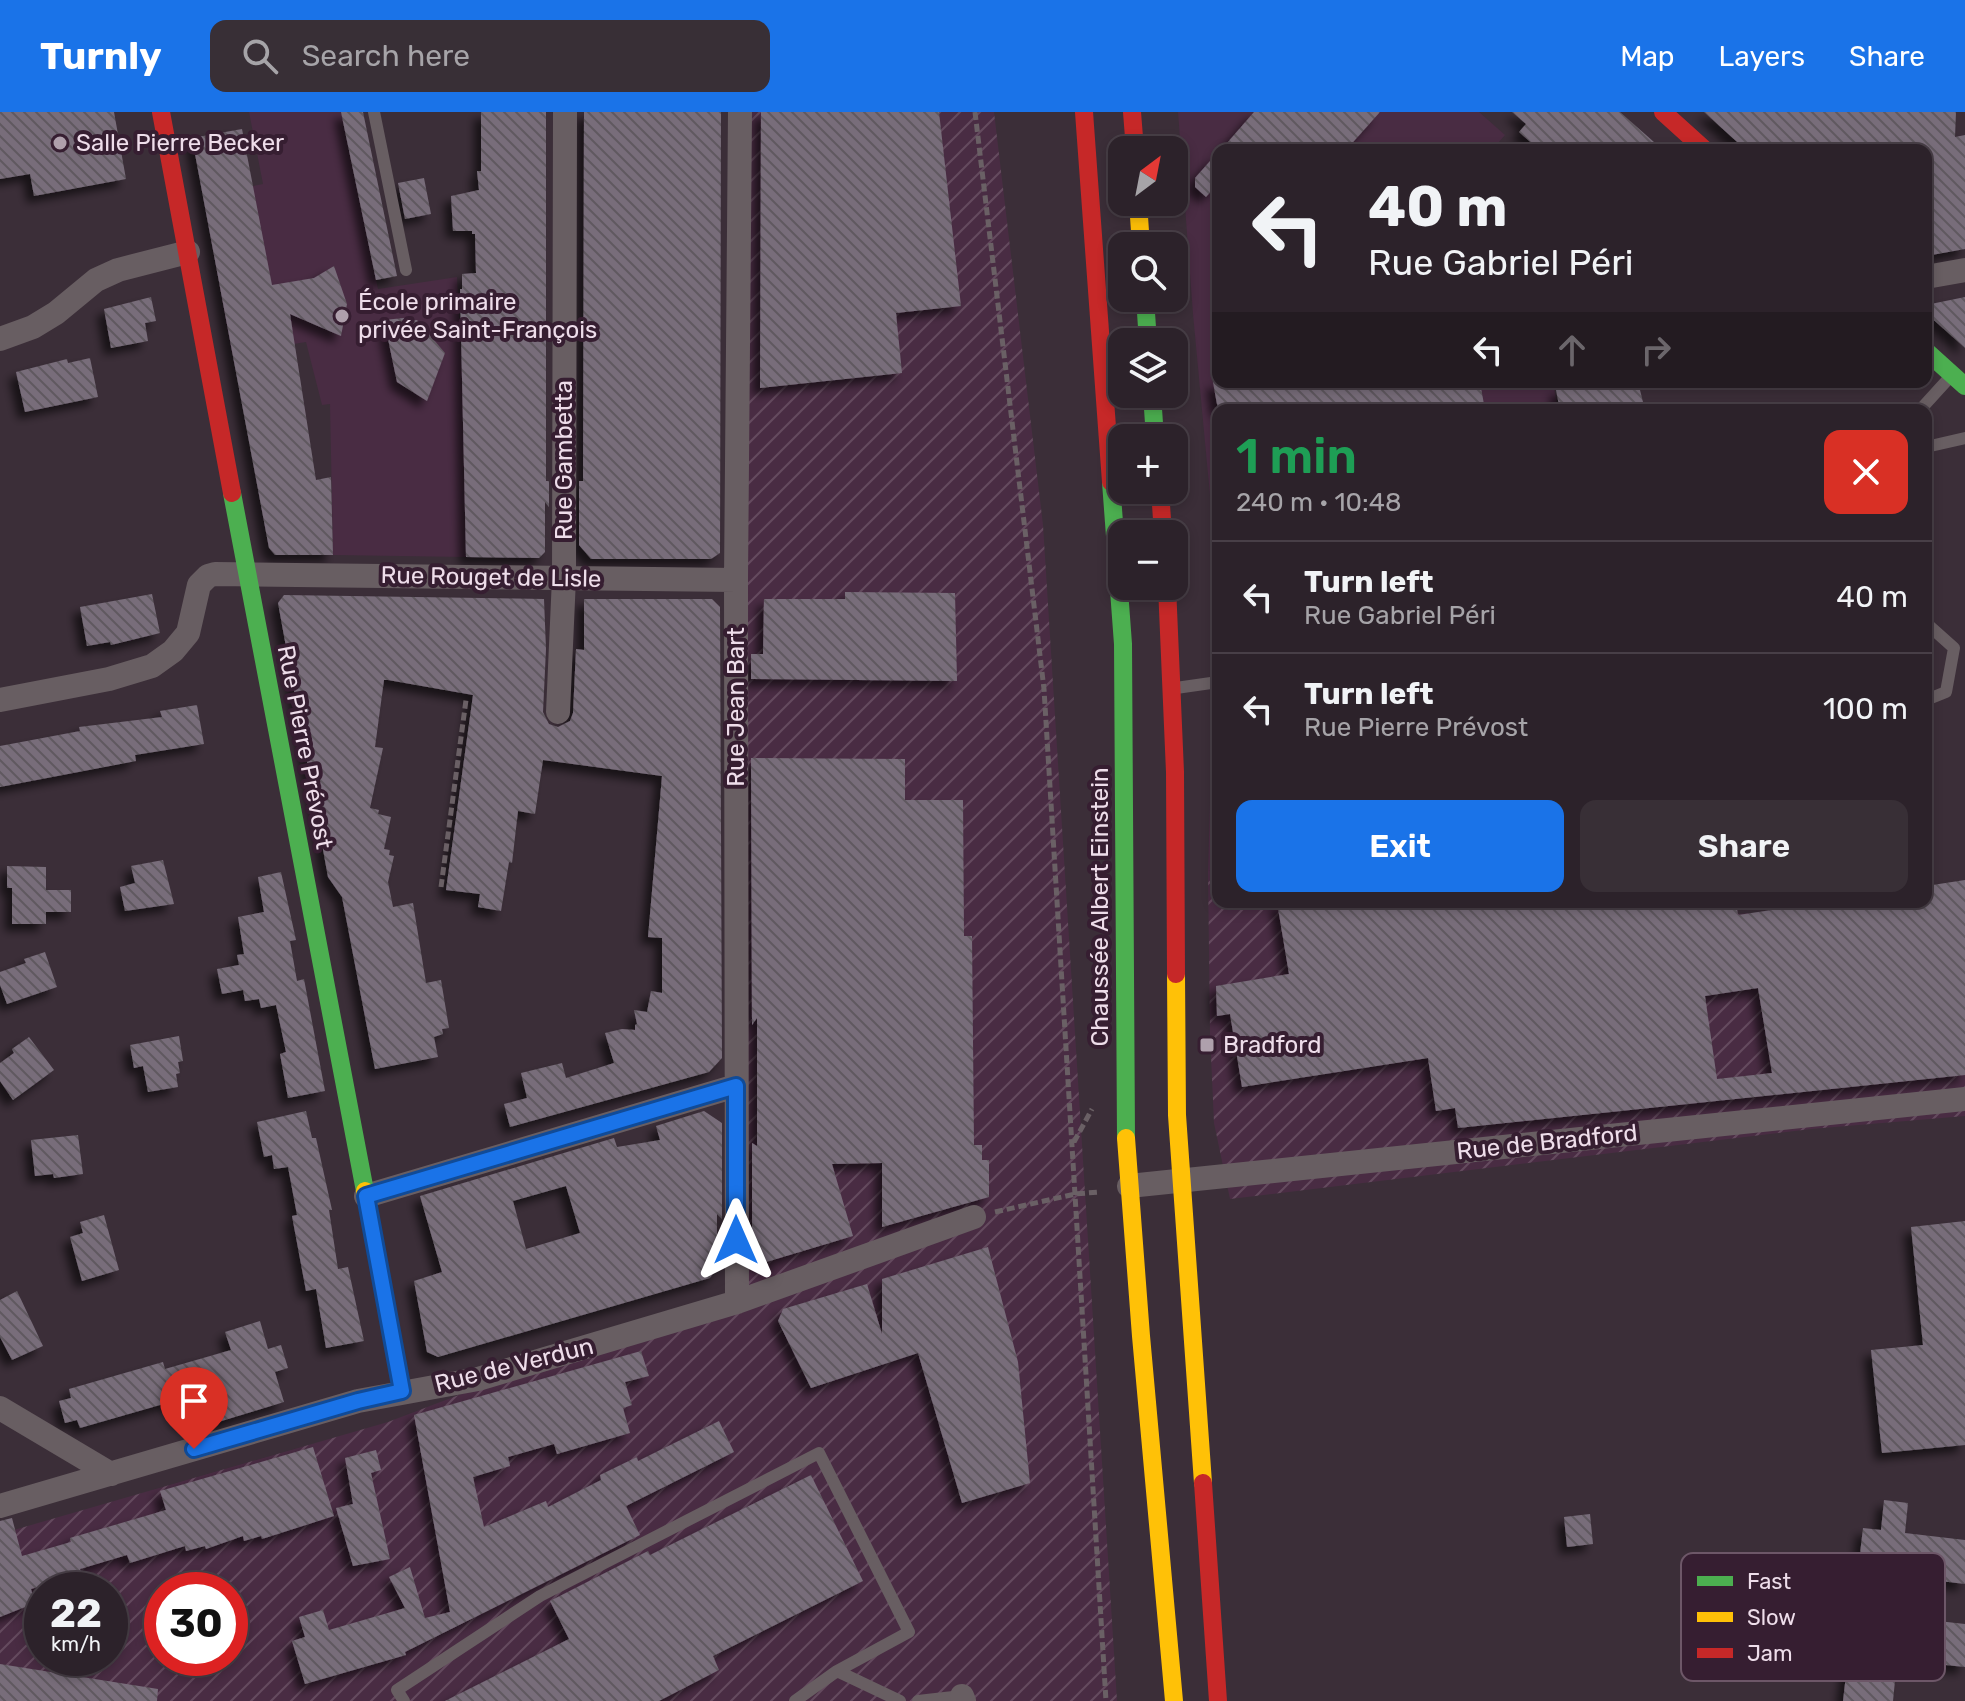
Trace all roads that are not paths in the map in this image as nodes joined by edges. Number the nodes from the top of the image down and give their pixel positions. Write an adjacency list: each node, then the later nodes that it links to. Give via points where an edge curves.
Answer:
1 (161, 112): 10 (main road, Rue Pierre Prévost)
2 (374, 112): 11 (lane)
3 (565, 112): 21 (street, Rue Gambetta)
4 (740, 112): 22 (street, Rue Jean Bart)
5 (1084, 112): 33 (main road, Chaussée Albert Einstein, via 1121,613)
6 (1132, 112): 8 (main road)
7 (1663, 112): 9 (main road)
8 (1134, 136)
9 (1698, 144)
10 (188, 252): 14 (street, via 96,280 56,313); 20 (main road, Rue Pierre Prévost)
11 (406, 270)
12 (1965, 270): 13 (street)
13 (1932, 276)
14 (0, 339)
15 (1932, 356): 16 (main road)
16 (1959, 380): 17 (lane)
17 (1928, 404)
18 (1965, 438): 19 (lane)
19 (1932, 446)
20 (246, 574): 21 (street, Rue Rouget de Lisle); 28 (street, Rue Rouget de Lisle, via 203,579 188,633 152,666); 34 (main road, Rue Pierre Prévost)
21 (564, 578): 22 (street, Rue Rouget de Lisle); 29 (street, Rue Gambetta)
22 (736, 580): 30 (street, Rue Jean Bart)
23 (1168, 600): 26 (main road)
24 (1932, 628): 27 (lane, via 1954,648 1946,692)
25 (1212, 683): 26 (lane)
26 (1173, 688): 32 (main road)
27 (1932, 698)
28 (0, 700)
29 (558, 712)
30 (736, 1086): 34 (street); 36 (street, Rue Jean Bart)
31 (1965, 1099): 32 (street, Rue de Bradford)
32 (1181, 1180): 33 (street, Rue de Bradford); 48 (main road)
33 (1129, 1186): 47 (main road, Chaussée Albert Einstein)
34 (366, 1196): 37 (main road, Rue Pierre Prévost)
35 (974, 1217): 36 (street, Rue de Verdun)
36 (737, 1302): 37 (street, Rue de Verdun, via 478,1379)
37 (402, 1391): 39 (street, Rue de Verdun)
38 (0, 1408): 39 (street)
39 (111, 1474): 40 (street, Rue de Verdun)
40 (0, 1506)
41 (837, 1671): 43 (lane, via 909,1632 819,1453 540,1596 397,1690); 44 (lane); 45 (lane)
42 (963, 1699): 46 (lane)
43 (404, 1701)
44 (795, 1701)
45 (900, 1701)
46 (918, 1701)
47 (1174, 1701)
48 (1218, 1701)

